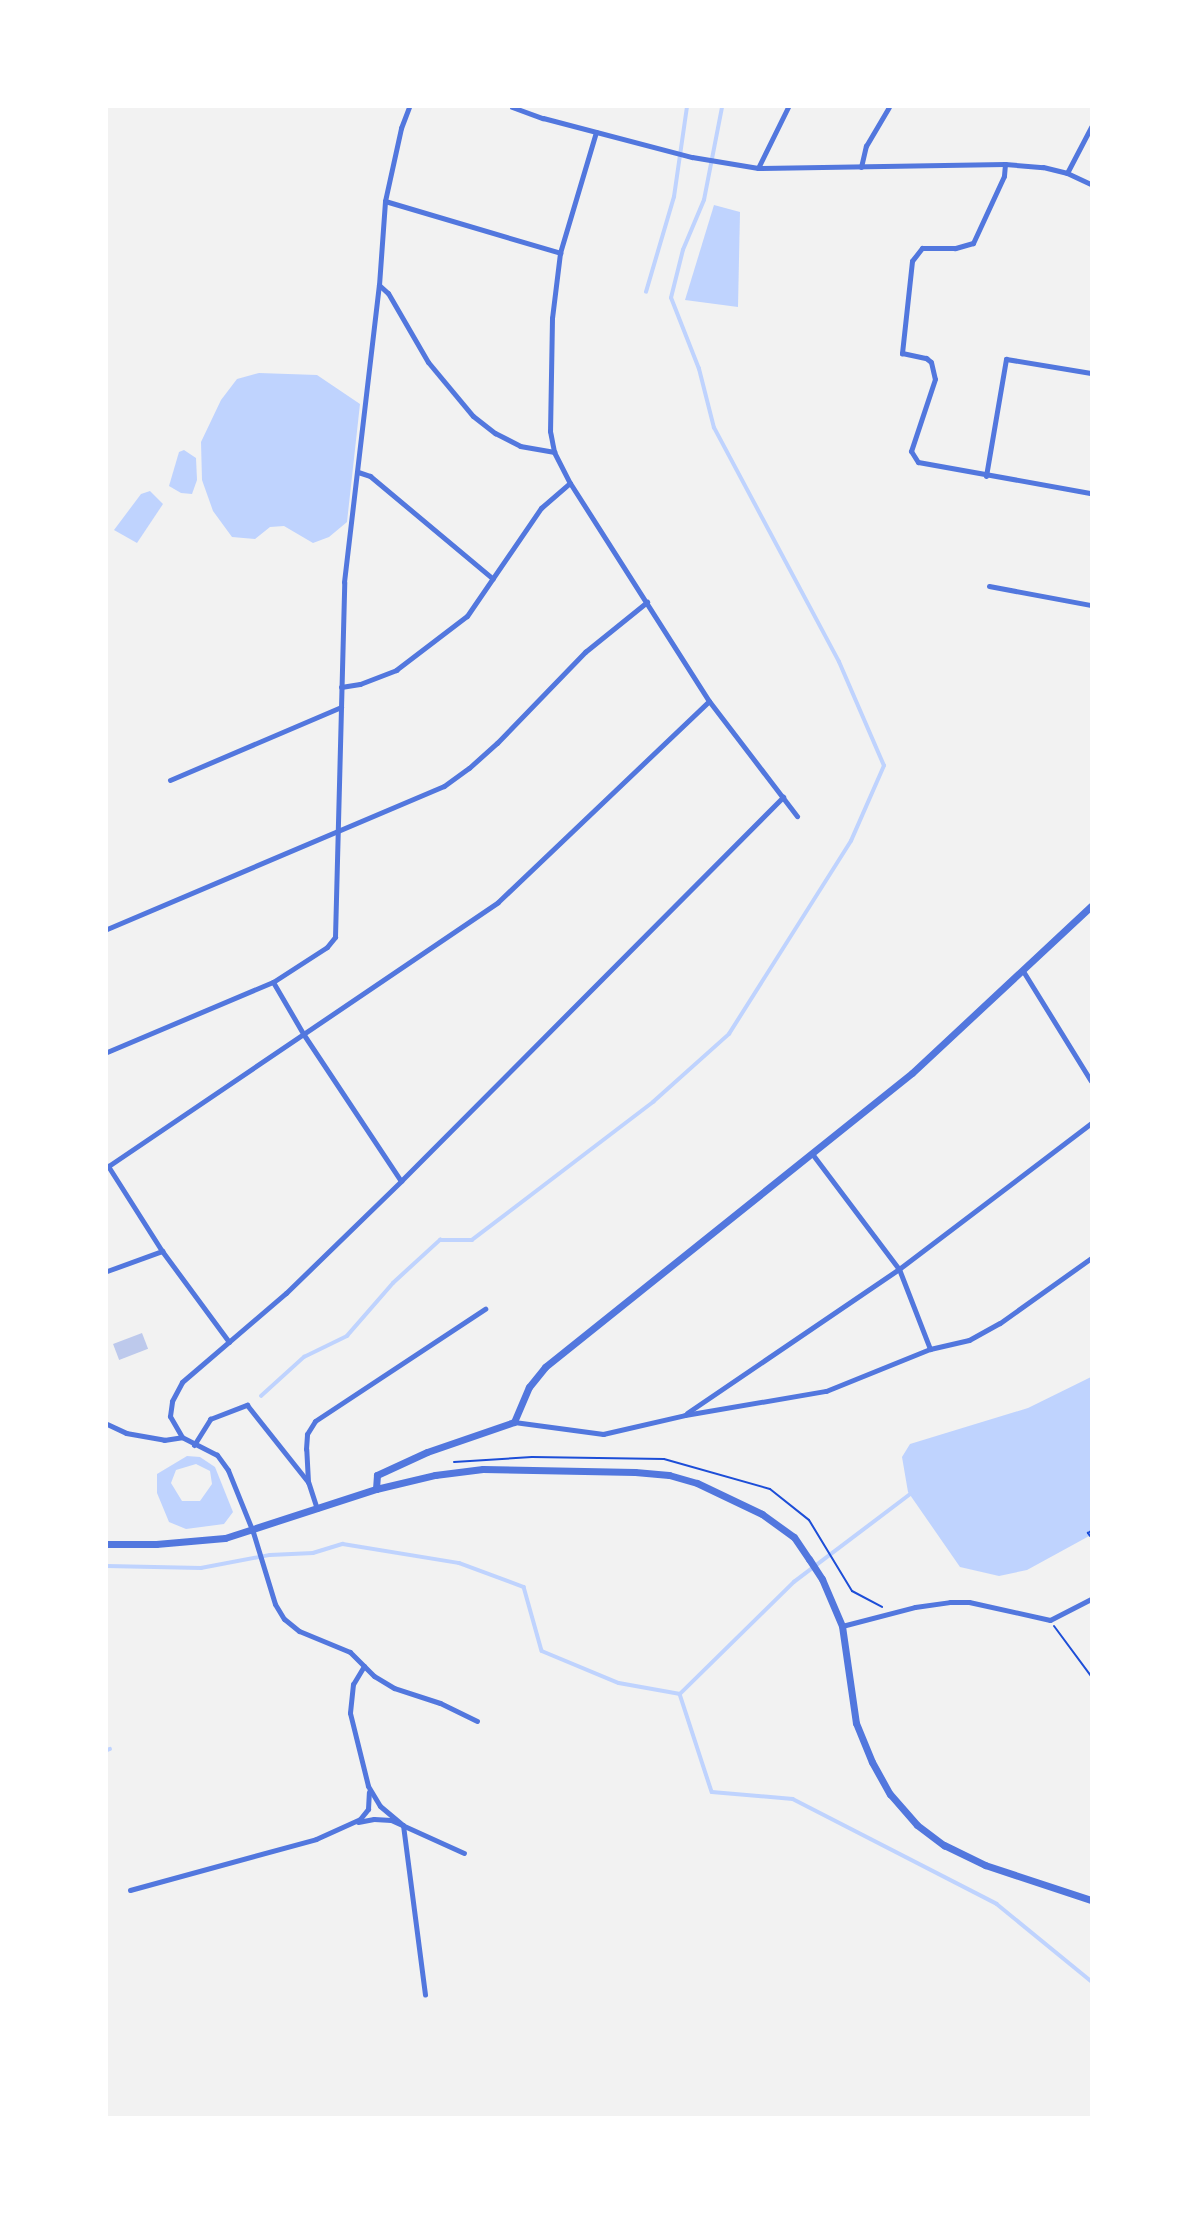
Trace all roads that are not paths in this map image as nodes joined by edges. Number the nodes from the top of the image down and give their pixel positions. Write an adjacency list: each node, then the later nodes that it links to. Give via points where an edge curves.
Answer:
1 (410, 107): 12 (street)
2 (513, 107): 6 (street)
3 (788, 107): 9 (street)
4 (890, 107): 8 (street, via 866,146)
5 (1091, 127): 10 (street)
6 (596, 132): 9 (street, via 692,157); 13 (street)
7 (1005, 164): 8 (street); 10 (street); 18 (street, via 974,243 922,248 912,261 902,353 931,362 934,379 911,443 913,458)
8 (861, 167): 9 (street)
9 (758, 168)
10 (1067, 173): 11 (street)
11 (1091, 184)
12 (385, 201): 13 (street); 14 (street)
13 (560, 253): 16 (street, via 550,366)
14 (379, 285): 16 (street, via 428,362 473,416 520,446); 17 (street)
15 (1091, 373): 18 (street, via 1006,359)
16 (554, 452): 19 (street)
17 (358, 472): 21 (street, via 370,477); 25 (street, via 344,582)
18 (986, 476): 20 (street)
19 (570, 483): 21 (street, via 541,508); 23 (street)
20 (1091, 493)
21 (493, 579): 25 (street, via 467,616 431,646 396,670)
22 (989, 586): 24 (street)
23 (648, 602): 26 (street); 31 (street, via 585,652 469,768 444,786)
24 (1091, 605)
25 (341, 687): 27 (street)
26 (709, 701): 29 (street); 36 (street, via 498,902)
27 (341, 707): 28 (street); 31 (street)
28 (170, 780)
29 (783, 797): 30 (street); 42 (street)
30 (797, 816)
31 (339, 829): 33 (street); 35 (street, via 335,937)
32 (1091, 906): 34 (street)
33 (107, 929)
34 (1023, 971): 38 (street); 40 (street, via 912,1073)
35 (273, 982): 36 (street); 37 (street)
36 (304, 1035): 41 (street); 42 (street)
37 (107, 1052)
38 (1091, 1081)
39 (1091, 1123): 45 (street)
40 (813, 1155): 45 (street); 51 (street, via 545,1367 529,1387)
41 (107, 1166): 43 (street)
42 (401, 1181): 48 (street)
43 (162, 1251): 46 (street); 48 (street)
44 (1091, 1258): 49 (street, via 1000,1323 969,1340)
45 (899, 1269): 49 (street); 50 (street)
46 (107, 1271)
47 (485, 1309): 55 (street, via 315,1421 307,1433)
48 (229, 1342): 53 (street, via 182,1382 170,1416)
49 (930, 1349): 50 (street, via 826,1391)
50 (685, 1415): 51 (street, via 603,1434)
51 (513, 1422): 56 (street, via 377,1475)
52 (107, 1424): 53 (street, via 126,1433 164,1440)
53 (182, 1437): 54 (street)
54 (194, 1445): 55 (street, via 210,1419 247,1405); 58 (street, via 217,1455 228,1470)
55 (308, 1482): 57 (street)
56 (376, 1489): 57 (street); 61 (street, via 483,1469 669,1475 730,1496 794,1537 822,1579)
57 (317, 1509): 58 (street)
58 (253, 1532): 59 (street, via 196,1542); 62 (street, via 284,1619 299,1631 350,1652)
59 (107, 1544)
60 (1091, 1600): 61 (street, via 1050,1620 969,1602 928,1605)
61 (842, 1626): 69 (street, via 856,1723 890,1794 917,1825 944,1845 985,1865)
62 (364, 1666): 63 (street, via 394,1688); 64 (street, via 353,1684 351,1713)
63 (477, 1721)
64 (368, 1786): 65 (street, via 368,1809); 66 (street, via 380,1806)
65 (355, 1823): 66 (street, via 374,1819); 68 (street, via 316,1839)
66 (403, 1825): 67 (street); 70 (street)
67 (464, 1853)
68 (130, 1890)
69 (1091, 1900)
70 (425, 1996)

